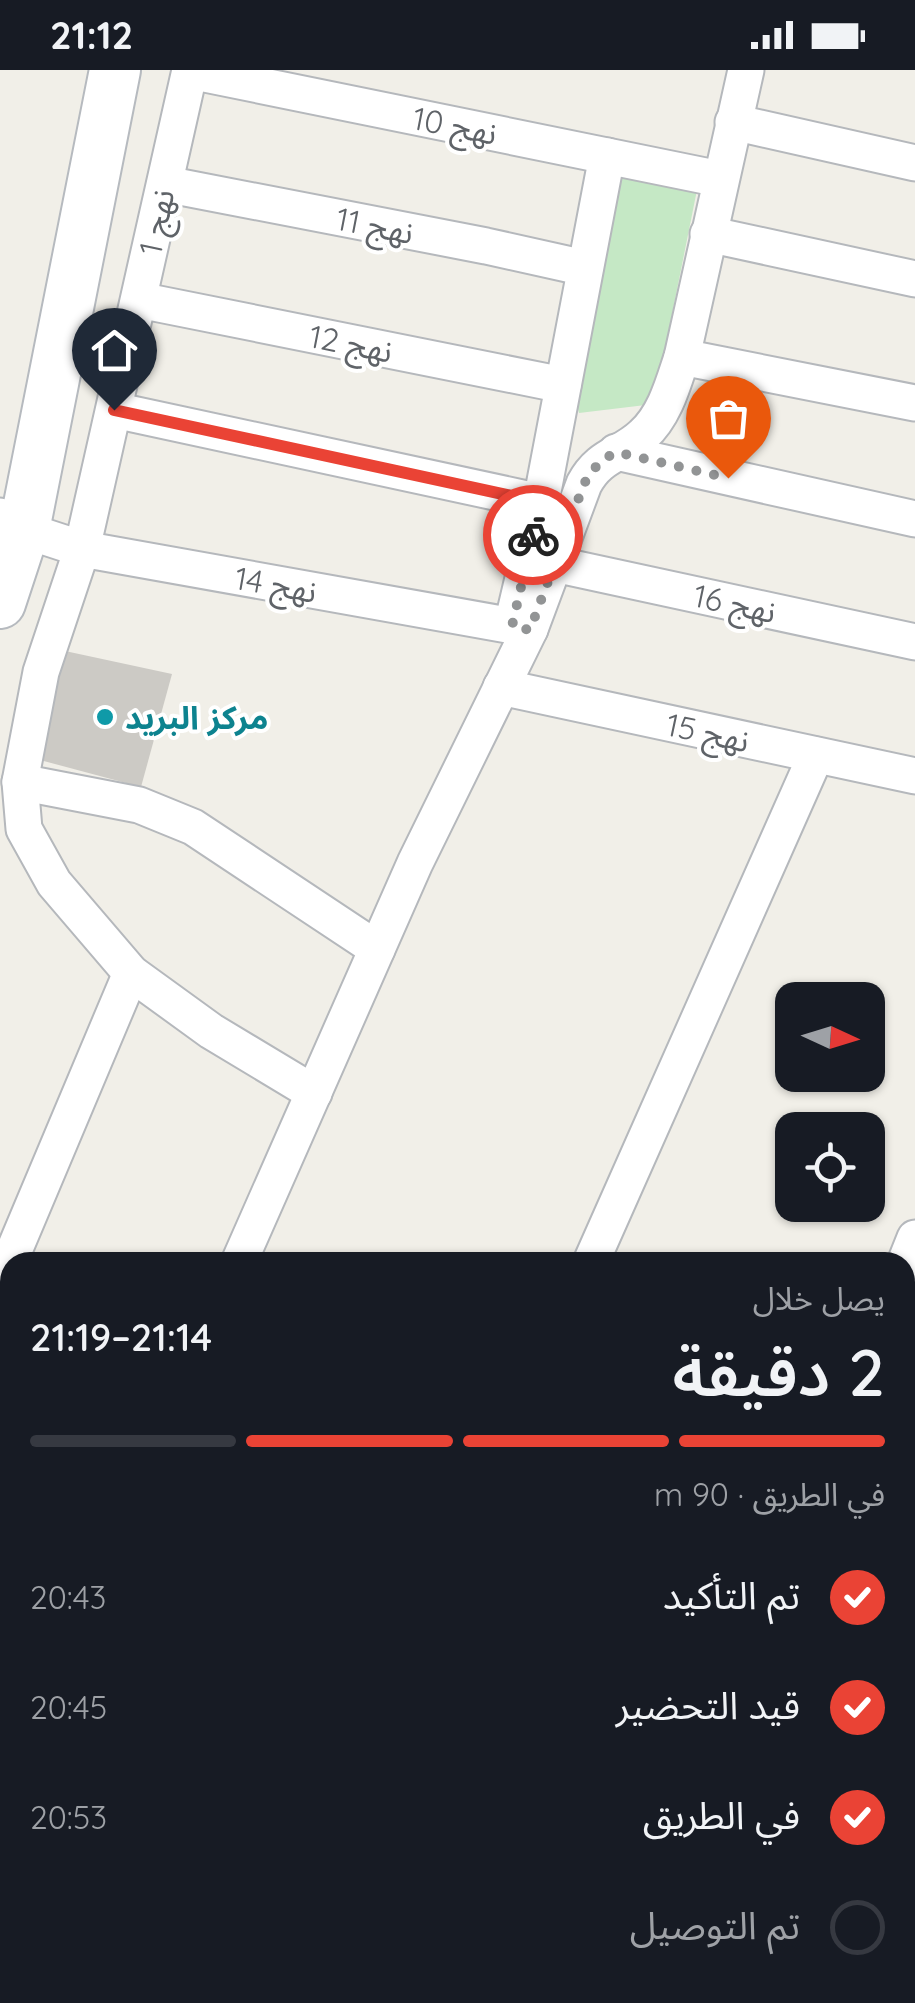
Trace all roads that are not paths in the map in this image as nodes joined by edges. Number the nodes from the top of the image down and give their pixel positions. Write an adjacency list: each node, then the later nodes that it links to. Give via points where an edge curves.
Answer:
1 (115, 70): 20 (main road)
2 (746, 70): 4 (street)
3 (190, 71): 5 (street, نهج 10); 8 (street, نهج 1)
4 (733, 122): 6 (street); 7 (street)
5 (607, 156): 7 (street, نهج 10); 10 (street)
6 (915, 163)
7 (720, 179): 9 (street)
8 (164, 184): 10 (street, نهج 11); 12 (street, نهج 1)
9 (708, 234): 11 (street); 13 (street)
10 (585, 268): 14 (street)
11 (915, 279)
12 (140, 300): 14 (street, نهج 12); 16 (street, نهج 1)
13 (682, 357): 15 (street); 17 (street, via 658,416)
14 (563, 385): 18 (street)
15 (915, 402)
16 (114, 410): 18 (street); 21 (street, نهج 1)
17 (616, 452): 19 (street); 22 (street, via 592,468)
18 (540, 502): 24 (street)
19 (915, 519)
20 (12, 523): 21 (street, نهج 14); 23 (main road)
21 (82, 549): 24 (street, نهج 14); 29 (street, نهج 1, via 41,672)
22 (554, 564): 24 (street); 25 (street, نهج 16)
23 (0, 603)
24 (521, 628): 26 (street)
25 (915, 642)
26 (502, 687): 27 (street, نهج 15); 30 (street)
27 (816, 755): 28 (street, نهج 15); 35 (street)
28 (915, 776)
29 (20, 782): 30 (street, via 139,805 193,827); 31 (street, نهج 1, via 24,829 54,883)
30 (377, 950): 32 (street)
31 (131, 973): 32 (street, نهج 1); 33 (street)
32 (314, 1093): 34 (street)
33 (13, 1252)
34 (243, 1252)
35 (595, 1252)

